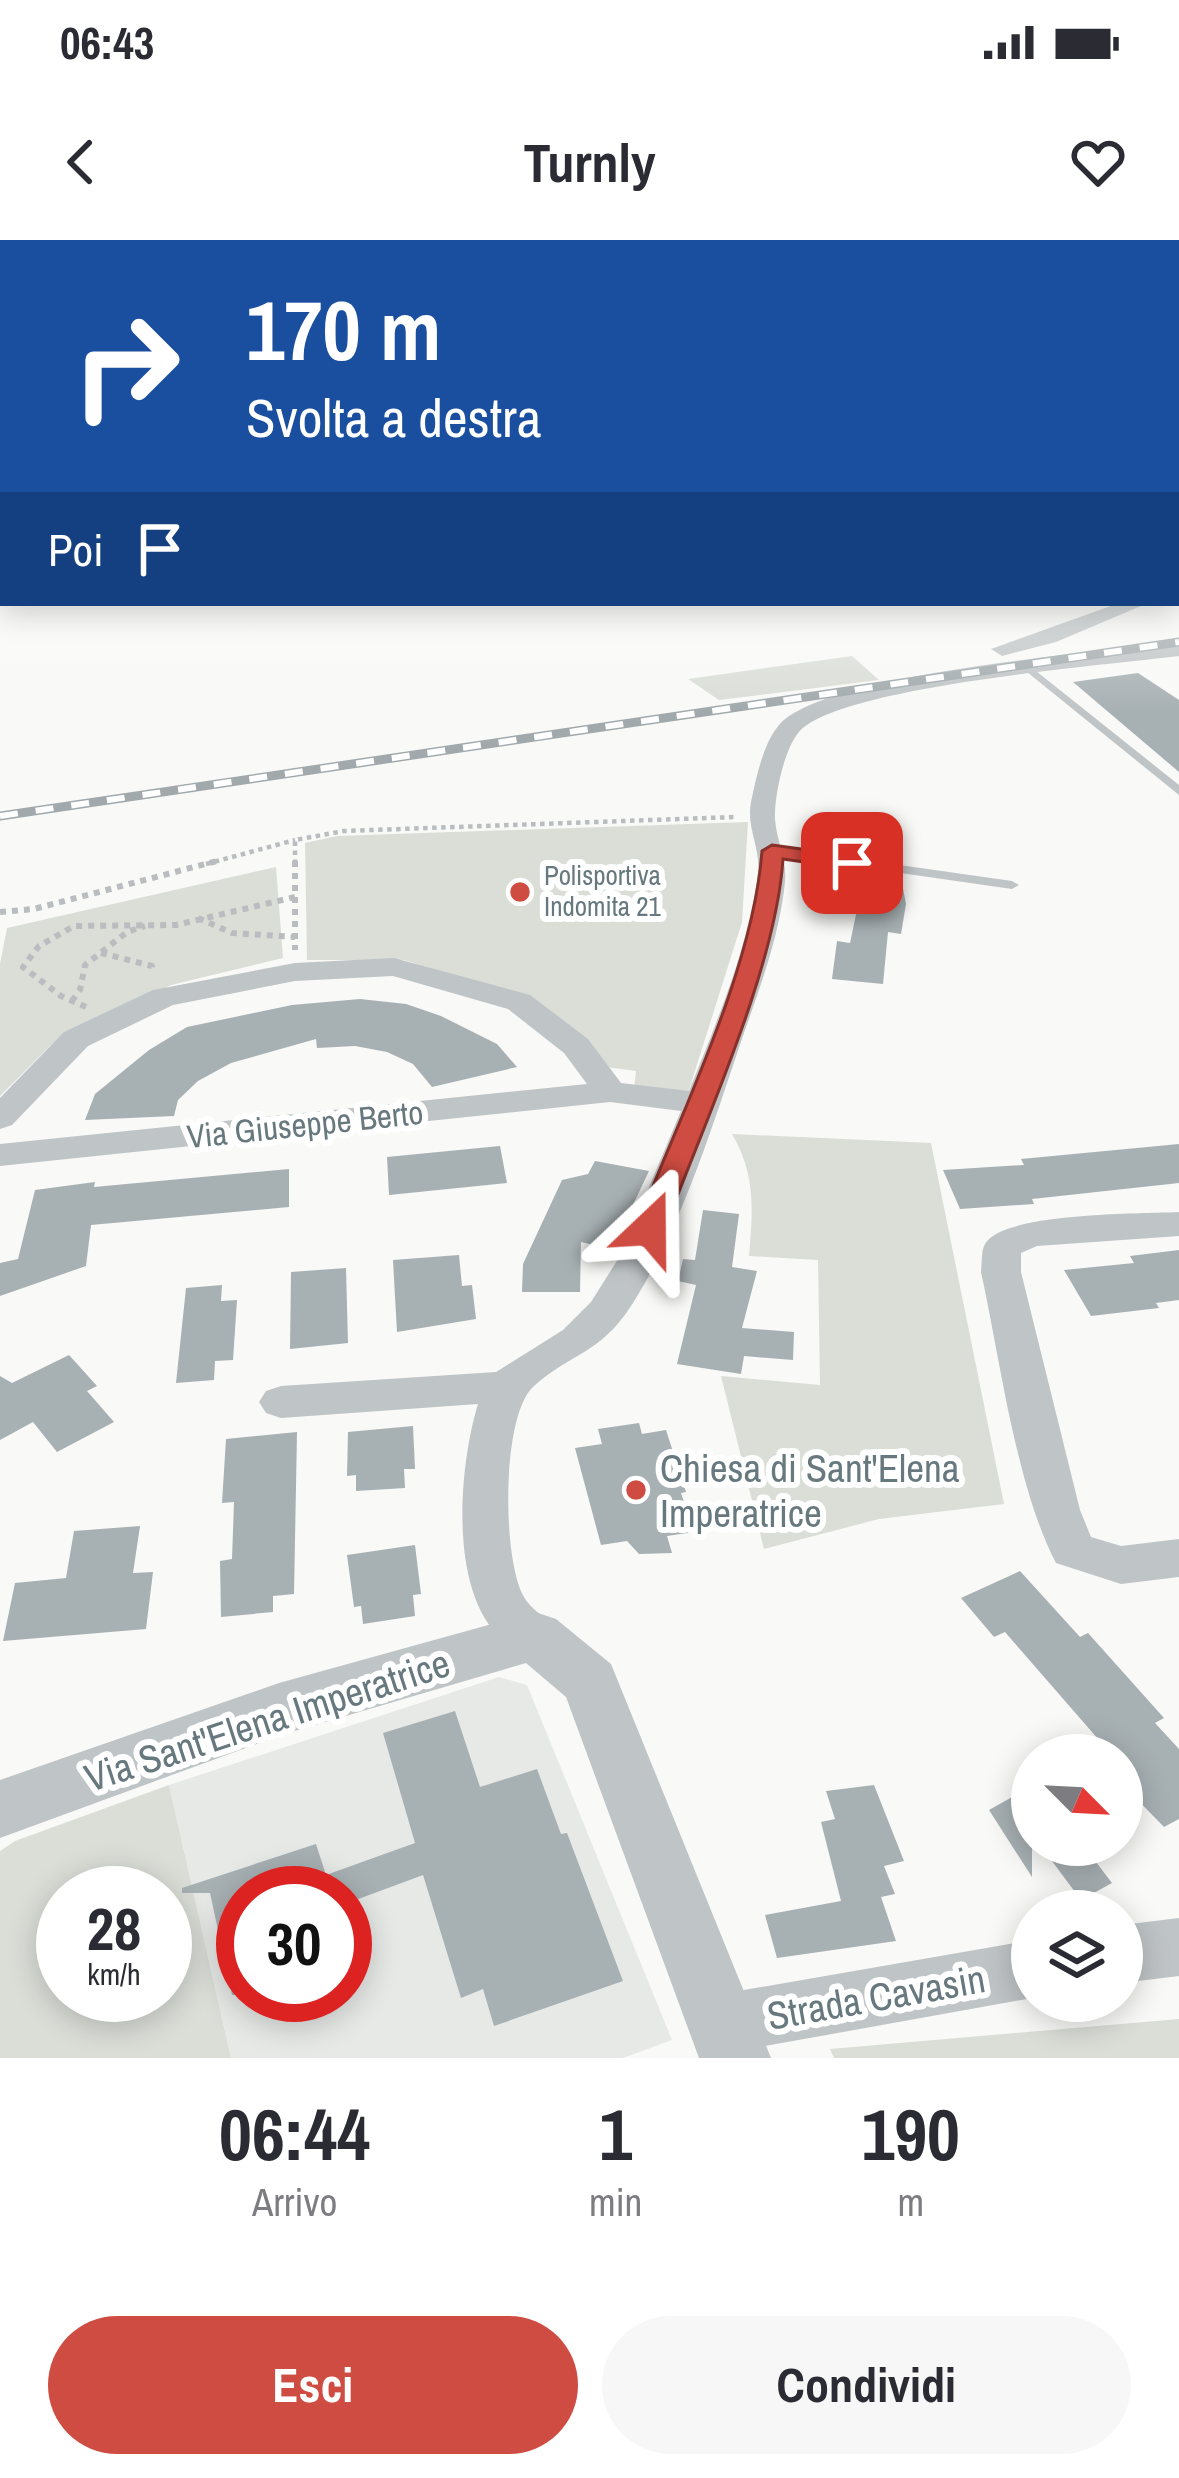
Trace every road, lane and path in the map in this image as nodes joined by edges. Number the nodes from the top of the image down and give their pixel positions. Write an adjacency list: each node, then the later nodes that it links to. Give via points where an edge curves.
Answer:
1 (1130, 606): 2 (street)
2 (1001, 649)
3 (1179, 650): 4 (street)
4 (1031, 670): 5 (lane); 6 (street, via 869,695 808,713 787,729)
5 (1179, 790)
6 (761, 816): 7 (path, via 344,831); 8 (street)
7 (295, 840): 10 (path); 11 (path, via 34,910)
8 (772, 851): 9 (lane); 20 (street, via 770,892)
9 (1012, 885)
10 (295, 897): 12 (path); 14 (path)
11 (0, 912)
12 (198, 918): 13 (path); 14 (path, via 236,934)
13 (148, 925): 15 (path); 17 (path, via 86,922 34,949 23,967)
14 (295, 937): 16 (path)
15 (101, 953): 17 (path, via 85,965); 18 (path, via 152,966)
16 (295, 971): 18 (street); 19 (street, via 394,967 519,1002 576,1046)
17 (72, 1001): 18 (path)
18 (114, 1014): 21 (street, via 76,1039)
19 (610, 1092): 20 (street, Via Giuseppe Berto); 22 (street, Via Giuseppe Berto)
20 (701, 1103): 24 (street, via 618,1294 577,1341)
21 (0, 1118)
22 (0, 1155)
23 (1179, 1224): 26 (street, via 1030,1234 1002,1247 1001,1272 1073,1550 1121,1565)
24 (507, 1387): 25 (street); 27 (street, via 485,1519 499,1598)
25 (280, 1402)
26 (1179, 1558)
27 (535, 1636): 28 (street, Via Sant'Elena Imperatrice, via 280,1708); 32 (street, via 590,1682)
28 (0, 1809)
29 (1179, 1947): 30 (street)
30 (1143, 1951)
31 (1011, 1975): 32 (street, Strada Cavasin)
32 (728, 2041)

